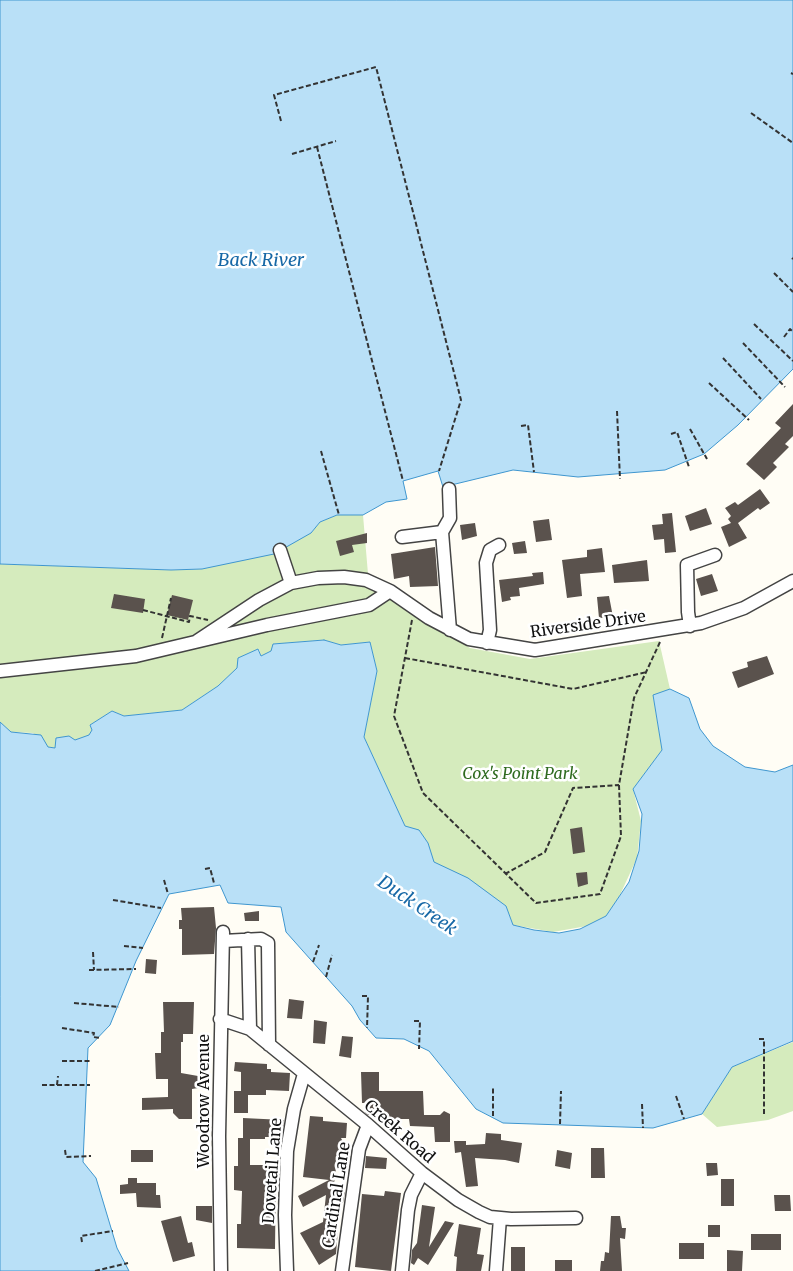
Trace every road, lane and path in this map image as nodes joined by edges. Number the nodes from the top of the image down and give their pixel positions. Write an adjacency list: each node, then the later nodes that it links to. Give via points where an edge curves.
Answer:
1 (751, 113): 4 (path)
2 (281, 121): 26 (path, via 274,94 376,67 461,400)
3 (336, 141): 5 (path)
4 (793, 143)
5 (317, 147): 6 (path); 29 (path)
6 (292, 154)
7 (774, 273): 8 (path)
8 (793, 292)
9 (754, 324): 14 (path)
10 (793, 332): 11 (path, via 790,329)
11 (784, 337)
12 (743, 343): 16 (path)
13 (723, 358): 17 (path)
14 (793, 361)
15 (709, 383): 19 (path)
16 (785, 387)
17 (761, 399)
18 (617, 411): 28 (path)
19 (749, 420)
20 (521, 426): 27 (path, via 528,425)
21 (690, 429): 24 (path)
22 (671, 434): 25 (path, via 677,432)
23 (321, 451): 31 (path)
24 (706, 459)
25 (689, 467)
26 (439, 471)
27 (534, 472)
28 (620, 479)
29 (403, 481)
30 (449, 489): 32 (street, via 450,518)
31 (339, 515)
32 (442, 532): 33 (street); 46 (street)
33 (402, 537)
34 (498, 545): 49 (street, via 490,550 486,563 490,630)
35 (280, 550): 38 (street)
36 (715, 555): 45 (street, via 687,565)
37 (793, 581): 45 (street, Riverside Drive, via 744,608)
38 (291, 583): 39 (street, Riverside Drive, via 344,577 366,580); 44 (street)
39 (390, 591): 41 (street, Riverside Drive); 48 (street, via 368,605)
40 (171, 598): 43 (path)
41 (414, 608): 46 (street, Riverside Drive); 51 (path)
42 (143, 610): 43 (path)
43 (166, 616): 44 (path, via 189,622 190,616); 50 (path)
44 (222, 625): 48 (street)
45 (690, 626): 47 (street, Riverside Drive)
46 (450, 630): 49 (street, Riverside Drive)
47 (665, 631): 49 (street, Riverside Drive, via 535,650); 53 (path)
48 (197, 641): 50 (street)
49 (487, 643)
50 (160, 650): 52 (street, via 136,656)
51 (405, 658): 53 (path, via 573,689); 59 (path, via 394,716 423,793)
52 (0, 671)
53 (646, 672): 54 (path, via 634,698)
54 (619, 785): 59 (path, via 573,788 545,852); 59 (path, via 621,836 600,894 536,903)
55 (215, 867): 56 (path)
56 (210, 868): 57 (path); 60 (path)
57 (205, 869)
58 (216, 874): 60 (path)
59 (505, 874)
60 (212, 875): 62 (path)
61 (164, 880): 63 (path)
62 (214, 883)
63 (168, 894)
64 (113, 900): 65 (path)
65 (161, 908)
66 (248, 939): 80 (street, Woodrow Avenue, via 223,936); 84 (street); 87 (street, via 268,943)
67 (319, 945): 72 (path)
68 (124, 946): 69 (path)
69 (143, 948)
70 (93, 952): 75 (path)
71 (332, 955): 76 (path)
72 (313, 962)
73 (136, 969): 75 (path)
74 (89, 970): 75 (path)
75 (94, 970)
76 (326, 977)
77 (362, 996): 83 (path, via 368,996)
78 (74, 1003): 79 (path)
79 (119, 1007)
80 (220, 1019): 84 (street, Creek Road); 115 (street, Woodrow Avenue)
81 (414, 1021): 88 (path, via 420,1021)
82 (62, 1028): 85 (path, via 94,1033 93,1037)
83 (367, 1028)
84 (250, 1030): 87 (street, Creek Road)
85 (101, 1038)
86 (758, 1039): 100 (path, via 764,1039)
87 (269, 1045): 91 (street, Creek Road)
88 (419, 1049)
89 (62, 1061): 90 (path)
90 (92, 1061)
91 (304, 1074): 104 (street, Creek Road); 116 (street, Dovetail Lane, via 287,1151)
92 (58, 1076): 94 (path)
93 (42, 1085): 94 (path)
94 (57, 1085): 95 (path)
95 (90, 1085)
96 (493, 1086): 101 (path)
97 (561, 1092): 103 (path)
98 (676, 1096): 102 (path)
99 (642, 1104): 105 (path)
100 (764, 1115)
101 (493, 1116)
102 (684, 1119)
103 (560, 1124)
104 (368, 1126): 108 (street, Creek Road); 117 (street, Cardinal Lane, via 359,1148)
105 (643, 1128)
106 (65, 1150): 107 (path, via 66,1157)
107 (91, 1156)
108 (422, 1173): 109 (street, Creek Road, via 458,1200 490,1217); 118 (street, via 411,1195)
109 (500, 1218): 110 (street, Creek Road); 119 (street)
110 (576, 1218)
111 (112, 1231): 112 (path, via 81,1236)
112 (82, 1242)
113 (128, 1262): 114 (path)
114 (95, 1271)
115 (221, 1271)
116 (287, 1271)
117 (342, 1271)
118 (402, 1271)
119 (496, 1271)

